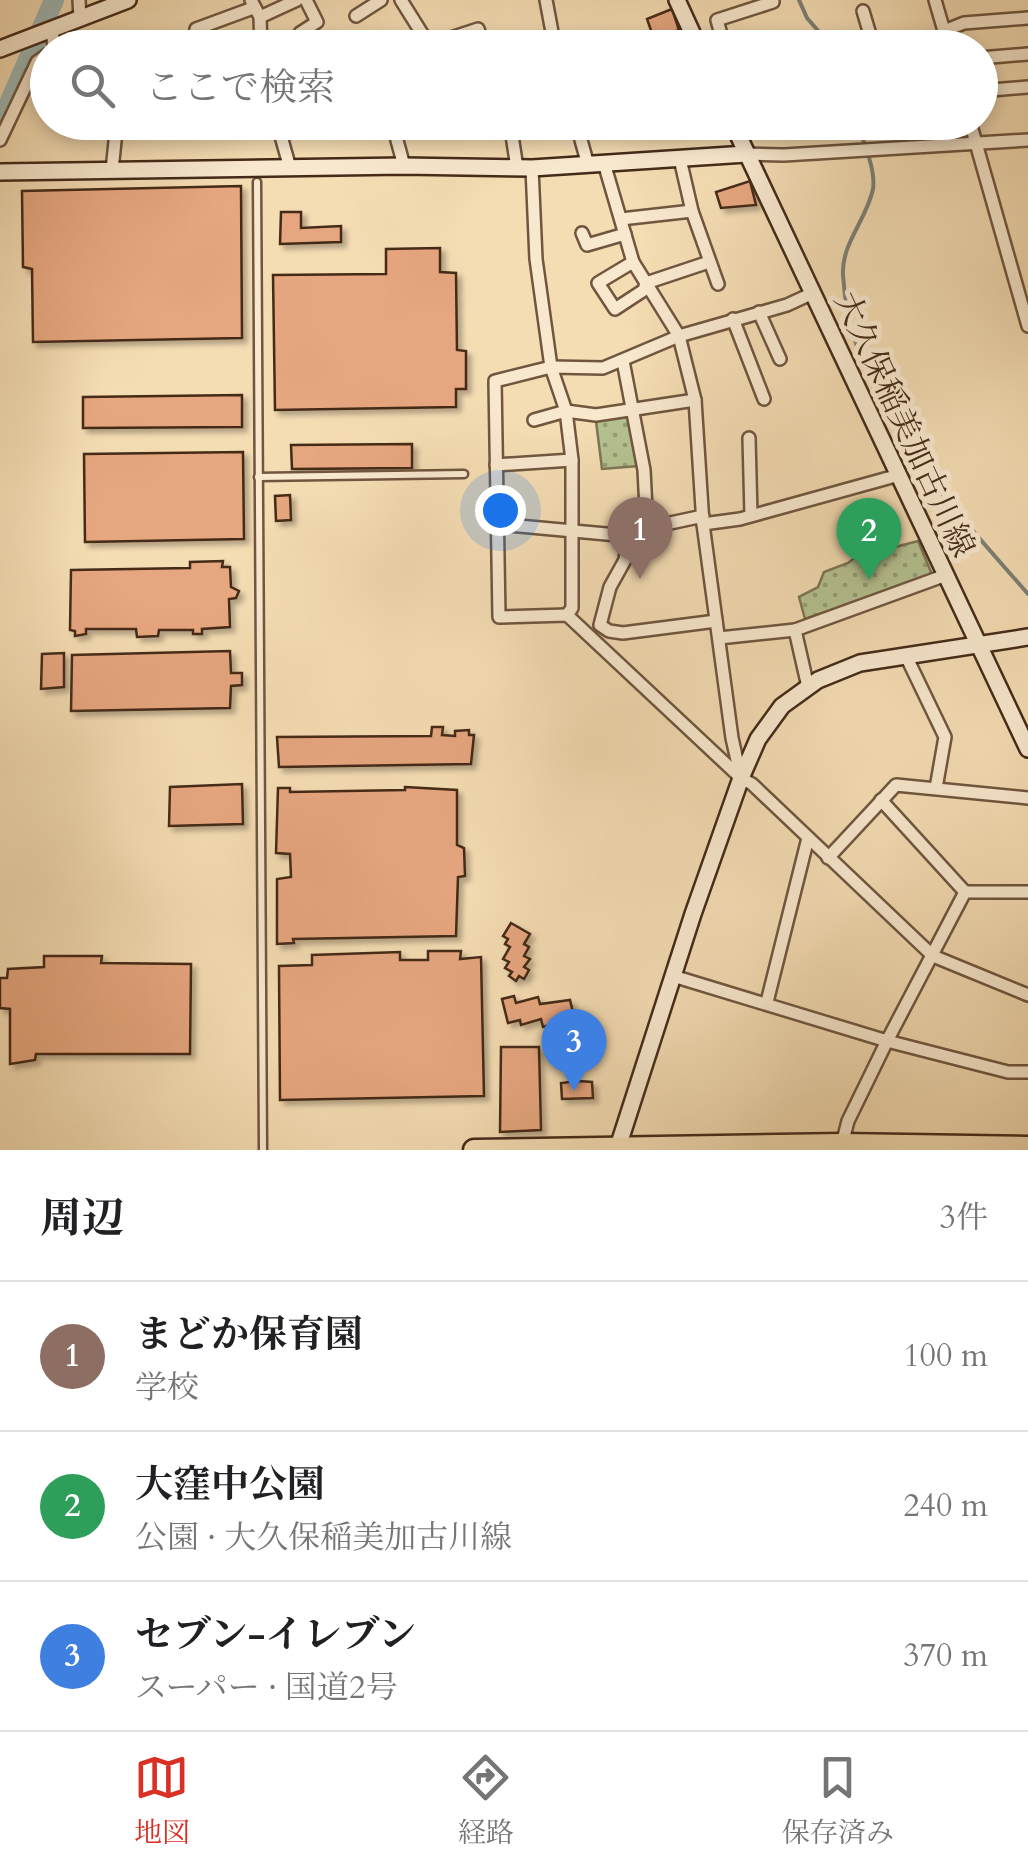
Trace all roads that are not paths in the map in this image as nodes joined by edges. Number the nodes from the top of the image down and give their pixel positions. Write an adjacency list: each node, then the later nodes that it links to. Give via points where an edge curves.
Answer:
1 (78, 0): 14 (street)
2 (128, 0): 14 (street)
3 (298, 0): 11 (street)
4 (306, 0): 18 (street, via 317,22)
5 (382, 0): 13 (street)
6 (401, 0): 19 (street)
7 (546, 0): 20 (street)
8 (678, 0): 21 (street)
9 (936, 0): 24 (street)
10 (772, 2): 22 (street, via 717,20)
11 (255, 8): 17 (street)
12 (863, 11): 23 (street)
13 (356, 16)
14 (80, 18): 16 (street)
15 (1028, 18): 25 (street)
16 (52, 29)
17 (196, 30)
18 (306, 30)
19 (420, 30)
20 (552, 30)
21 (692, 30)
22 (720, 30)
23 (869, 30)
24 (944, 30)
25 (948, 30)
26 (30, 38): 27 (street)
27 (0, 50)
28 (1028, 54): 29 (street)
29 (998, 56)
30 (30, 77): 33 (street)
31 (1028, 88): 32 (street)
32 (998, 90)
33 (0, 140)
34 (115, 140): 48 (street)
35 (282, 140): 46 (street)
36 (397, 140): 45 (street)
37 (516, 140): 47 (street)
38 (585, 140): 44 (street)
39 (740, 140): 42 (street, 大久保稲美加古川線)
40 (1028, 140): 41 (street)
41 (975, 142): 42 (street); 62 (street)
42 (746, 154): 43 (street); 59 (street, 大久保稲美加古川線)
43 (680, 159): 44 (street); 51 (street)
44 (596, 164): 47 (street); 52 (street)
45 (404, 166): 46 (street); 47 (street)
46 (290, 168): 48 (street)
47 (525, 168): 66 (street)
48 (112, 170): 49 (street)
49 (0, 172)
50 (257, 182): 77 (lane)
51 (692, 212): 52 (street); 56 (street)
52 (620, 219): 54 (street)
53 (582, 233): 54 (street, via 587,245)
54 (625, 234): 55 (street)
55 (633, 262): 57 (street); 57 (street, via 598,283 616,309)
56 (709, 262): 57 (street); 58 (street)
57 (646, 283): 63 (street)
58 (718, 284)
59 (812, 293): 60 (street); 76 (street, 大久保稲美加古川線)
60 (759, 312): 61 (street); 64 (street)
61 (733, 319): 63 (street); 67 (street)
62 (1028, 326)
63 (680, 336): 65 (street); 68 (street)
64 (780, 359)
65 (622, 361): 66 (street, via 602,368); 70 (street)
66 (551, 367): 69 (street); 74 (street, via 495,380)
67 (764, 398)
68 (695, 400): 70 (street); 79 (street)
69 (566, 412): 70 (street); 71 (street); 73 (street)
70 (633, 412): 81 (street)
71 (534, 420)
72 (749, 438): 78 (street)
73 (572, 460): 74 (street); 82 (street)
74 (496, 465): 80 (street)
75 (464, 474): 77 (lane)
76 (899, 475): 78 (street); 84 (street, 大久保稲美加古川線)
77 (258, 478): 114 (lane)
78 (751, 516): 79 (street)
79 (703, 520): 81 (street); 86 (street)
80 (497, 524): 82 (street); 85 (street, via 499,617)
81 (647, 528): 83 (street)
82 (574, 531): 83 (street); 85 (street, via 572,608)
83 (628, 536): 88 (street, via 600,625)
84 (946, 575): 87 (street); 92 (street, 大久保稲美加古川線)
85 (566, 616): 91 (street)
86 (716, 621): 88 (street); 90 (street)
87 (795, 630): 90 (street); 94 (street)
88 (609, 631): 91 (street)
89 (1028, 637): 92 (street)
90 (718, 638): 96 (street)
91 (596, 643): 96 (street)
92 (979, 645): 93 (street); 95 (street, 大久保稲美加古川線)
93 (907, 658): 94 (street, via 860,663); 97 (street, via 945,737)
94 (808, 687): 96 (street, via 782,706)
95 (1028, 749)
96 (741, 778): 100 (street); 105 (street)
97 (936, 788): 98 (street); 99 (street, via 896,786)
98 (1028, 798)
99 (881, 800): 101 (street); 102 (street)
100 (808, 838): 101 (street); 107 (street)
101 (828, 858): 104 (street)
102 (965, 892): 103 (street); 104 (street)
103 (1028, 892)
104 (933, 956): 106 (street); 108 (street)
105 (673, 976): 107 (street); 113 (street)
106 (1028, 995)
107 (766, 1002): 108 (street)
108 (887, 1041): 109 (street); 110 (street)
109 (1028, 1072)
110 (829, 1146): 112 (highway); 113 (highway)
111 (1028, 1146): 112 (highway)
112 (992, 1148)
113 (606, 1149): 115 (highway)
114 (263, 1150)
115 (474, 1150)

